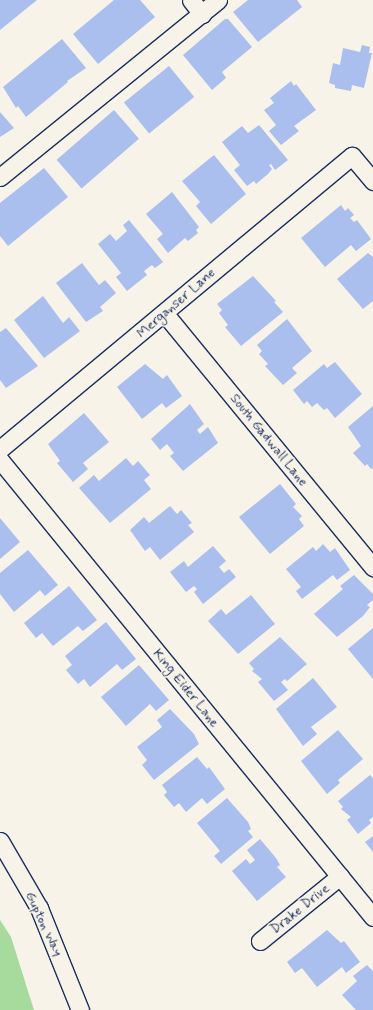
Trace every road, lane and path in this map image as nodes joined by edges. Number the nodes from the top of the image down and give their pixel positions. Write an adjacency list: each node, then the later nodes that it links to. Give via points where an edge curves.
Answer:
1 (191, 0): 3 (street)
2 (218, 0): 3 (street)
3 (202, 14): 4 (street)
4 (0, 177)
5 (373, 181): 6 (street, Merganser Lane, via 352,156 264,227)
6 (165, 314): 7 (street, Merganser Lane); 9 (street, South Gadwall Lane)
7 (0, 449)
8 (0, 460): 11 (street, King Eider Lane)
9 (373, 567)
10 (0, 841): 14 (street, Gupton Way, via 39,908)
11 (340, 876): 12 (street, King Eider Lane); 13 (street, Drake Drive)
12 (373, 917)
13 (260, 941)
14 (80, 1010)

